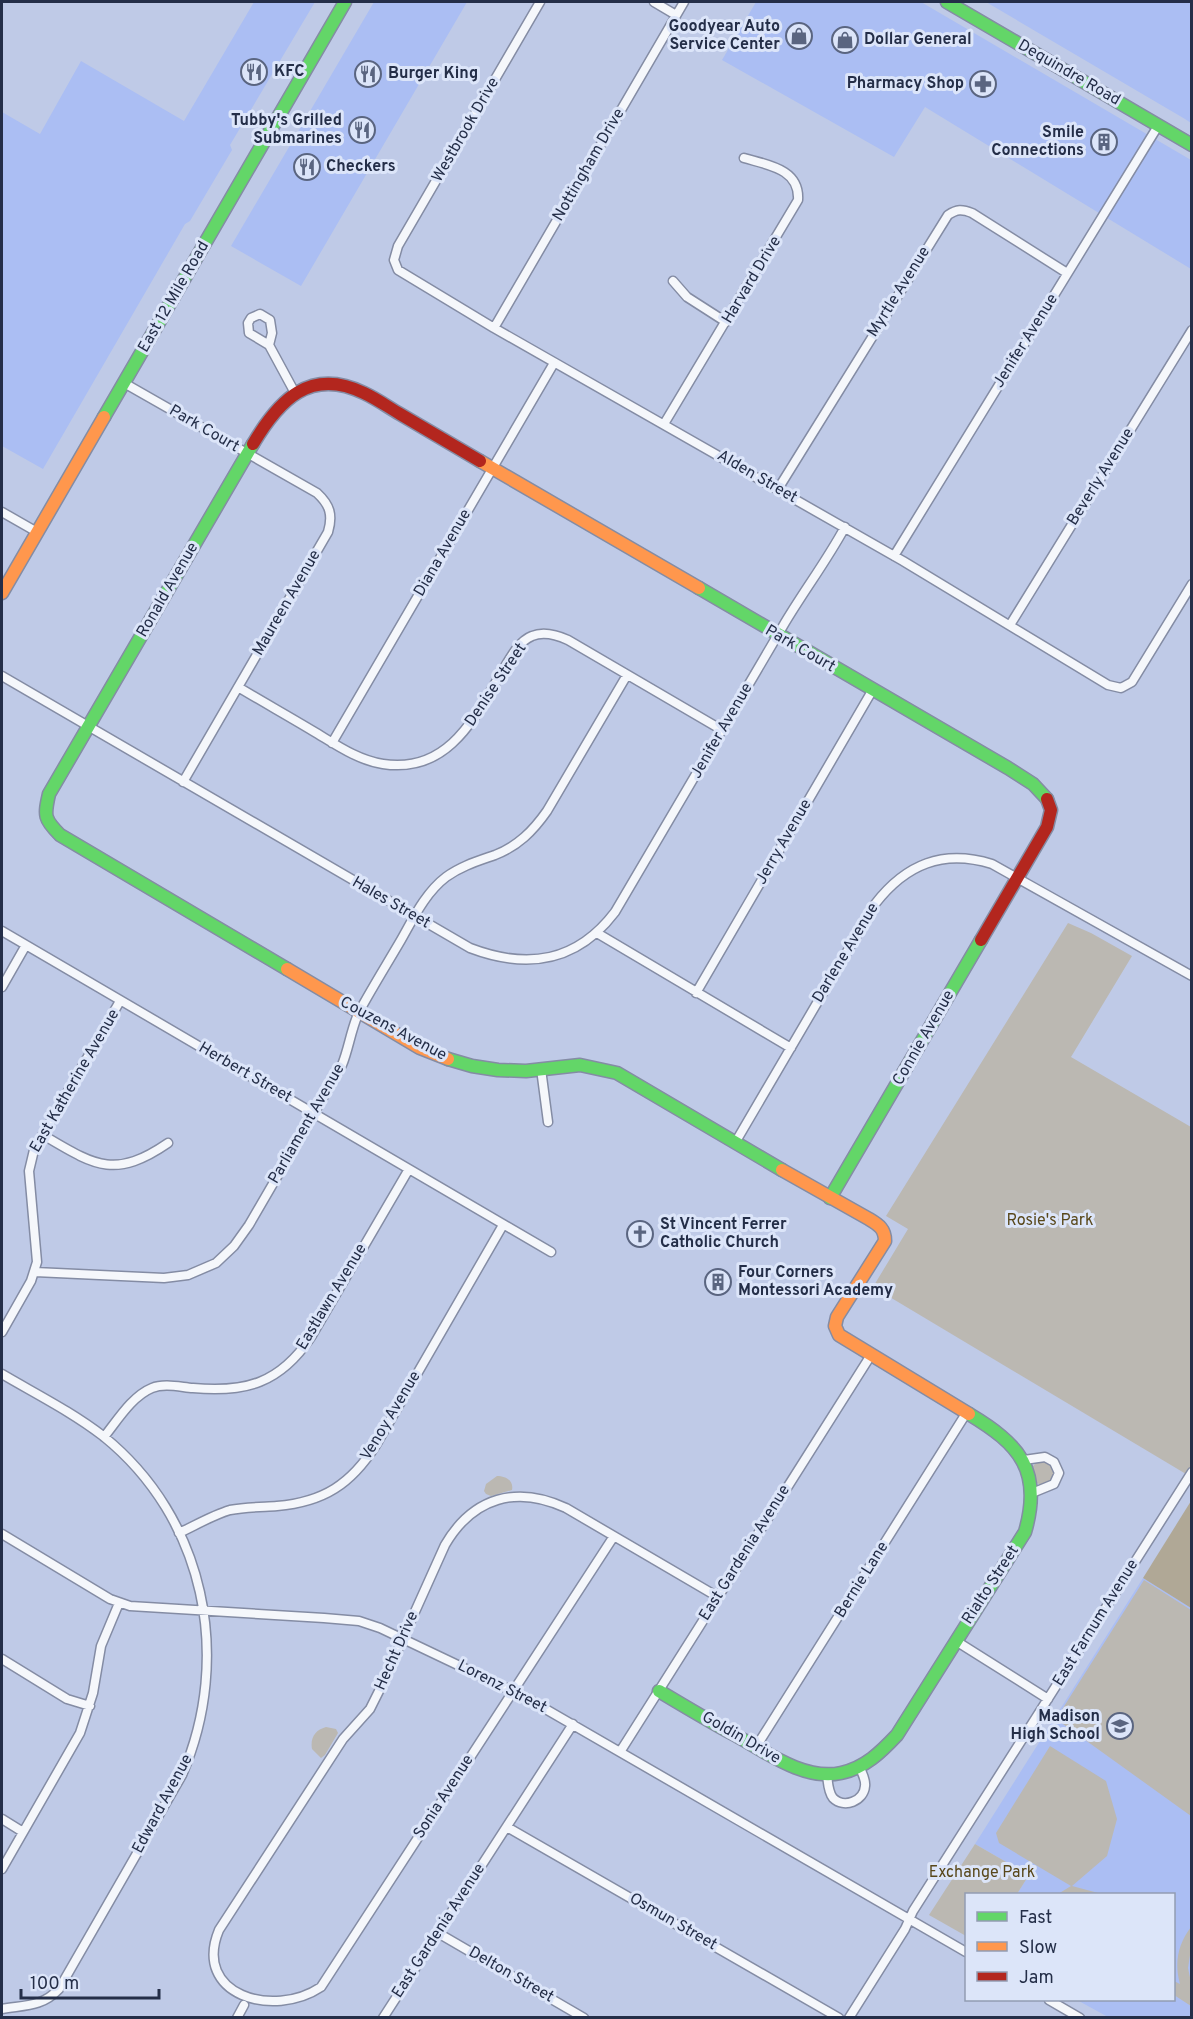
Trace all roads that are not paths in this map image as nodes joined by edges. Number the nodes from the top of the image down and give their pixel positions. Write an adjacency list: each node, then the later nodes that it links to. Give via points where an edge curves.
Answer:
1 (345, 2): 19 (street, East 12 Mile Road)
2 (540, 2): 10 (street, Westbrook Drive, via 398,246)
3 (654, 2): 6 (street)
4 (684, 2): 6 (street, Nottingham Drive)
5 (947, 2): 7 (street, Dequindre Road)
6 (676, 15): 14 (street, Nottingham Drive)
7 (1158, 126): 8 (street, Dequindre Road); 11 (street, Jenifer Avenue)
8 (1191, 145)
9 (744, 158): 13 (street, Harvard Drive, via 789,176 799,189 798,200)
10 (394, 260): 14 (street, Alden Street, via 403,274)
11 (1067, 273): 24 (street, Myrtle Avenue, via 972,213 963,209 948,215); 28 (street, Jenifer Avenue)
12 (673, 281): 13 (street, via 687,297)
13 (726, 322): 21 (street, Harvard Drive)
14 (494, 328): 18 (street, Alden Street)
15 (1191, 330): 16 (street, Beverly Avenue)
16 (1188, 344): 31 (street, Beverly Avenue)
17 (269, 345): 20 (street)
18 (554, 363): 21 (street, Alden Street); 23 (street, Diana Avenue)
19 (124, 383): 22 (street, Park Court); 27 (street, East 12 Mile Road)
20 (295, 393): 22 (street, Park Court, via 274,411); 23 (street, Park Court, via 316,385 353,388)
21 (664, 424): 24 (street, Alden Street)
22 (247, 454): 35 (street, Maureen Avenue, via 317,493 328,505 331,521); 37 (street, Ronald Avenue)
23 (492, 469): 32 (street, Park Court); 39 (street, Diana Avenue)
24 (778, 489): 26 (street, Alden Street)
25 (2, 512): 27 (street)
26 (845, 527): 28 (street, Alden Street); 32 (street, Jenifer Avenue)
27 (37, 532): 30 (street, East 12 Mile Road)
28 (894, 556): 31 (street, Alden Street)
29 (1191, 584): 31 (street, Alden Street, via 1132,682 1125,687 1108,685)
30 (2, 593)
31 (1010, 625)
32 (777, 635): 36 (street, Park Court); 38 (street, Jenifer Avenue)
33 (627, 675): 38 (street, Denise Street); 39 (street, Denise Street, via 558,636 533,635 516,650 464,733 431,758 384,764); 42 (street, Parliament Avenue, via 536,826 511,848 461,867 443,879)
34 (2, 676): 37 (street, Hales Street)
35 (238, 687): 39 (street, Denise Street); 40 (street, Maureen Avenue)
36 (872, 690): 41 (street, Park Court, via 1042,792 1050,805 1050,819); 48 (street, Jerry Avenue)
37 (88, 726): 40 (street, Hales Street); 50 (street, Couzens Avenue, via 49,794 45,812 53,830)
38 (722, 730): 44 (street, Jenifer Avenue, via 625,897)
39 (332, 743)
40 (183, 782): 42 (street, Hales Street)
41 (1017, 877): 46 (street); 51 (street, Darlene Avenue, via 992,864 960,858 922,865 901,876 874,904); 59 (street, Connie Avenue)
42 (414, 917): 44 (street, Hales Street, via 470,948 514,960 559,955); 50 (street, Parliament Avenue)
43 (2, 931): 45 (street, Herbert Street)
44 (597, 933): 48 (street)
45 (26, 945): 47 (street); 49 (street, Herbert Street)
46 (1191, 975)
47 (2, 987)
48 (696, 993): 51 (street)
49 (120, 1001): 53 (street, Herbert Street); 55 (street, East Katherine Avenue)
50 (359, 1012): 52 (street, Couzens Avenue, via 420,1048 457,1063 495,1071); 53 (street, Parliament Avenue, via 342,1065)
51 (791, 1048): 57 (street, Darlene Avenue)
52 (541, 1069): 54 (street); 57 (street, Couzens Avenue, via 575,1064 609,1071)
53 (314, 1113): 58 (street, Herbert Street); 62 (street, Parliament Avenue, via 241,1237 225,1256 207,1268 164,1278)
54 (548, 1122)
55 (43, 1135): 56 (street, via 89,1161 112,1166 143,1159); 62 (street, East Katherine Avenue, via 29,1170)
56 (168, 1143)
57 (735, 1143): 59 (street, Couzens Avenue)
58 (409, 1169): 60 (street, Herbert Street); 68 (street, Eastlawn Avenue, via 311,1337 291,1362 273,1376 243,1388 151,1388)
59 (830, 1198): 63 (street, Couzens Avenue, via 877,1224 885,1233 882,1247)
60 (503, 1225): 61 (street, Herbert Street); 72 (street, Venoy Avenue, via 376,1445 347,1481 312,1499 231,1510)
61 (551, 1252)
62 (35, 1272): 64 (street, East Katherine Avenue)
63 (834, 1326): 65 (street, Rialto Street, via 841,1337)
64 (2, 1332)
65 (871, 1355): 67 (street, Rialto Street); 75 (street, East Gardenia Avenue)
66 (2, 1374): 68 (street, Edward Avenue)
67 (967, 1412): 69 (street, Rialto Street, via 1004,1436); 86 (street, Bernie Lane)
68 (104, 1437): 72 (street, Edward Avenue, via 132,1463)
69 (1024, 1461): 71 (street, Rialto Street); 71 (street, via 1045,1457 1059,1473 1054,1484)
70 (1191, 1472): 83 (street, East Farnum Avenue)
71 (1032, 1493): 79 (street, Rialto Street, via 1025,1532)
72 (179, 1533): 77 (street, Edward Avenue, via 193,1566)
73 (2, 1534): 76 (street, Lorenz Street)
74 (614, 1536): 75 (street, Hecht Drive); 78 (street, Hecht Drive, via 543,1498 509,1497 485,1505 452,1533); 81 (street, Sonia Avenue)
75 (718, 1597): 82 (street, East Gardenia Avenue)
76 (119, 1603): 77 (street, Lorenz Street, via 138,1608); 84 (street, via 101,1646)
77 (204, 1611): 78 (street, Lorenz Street, via 359,1621); 99 (street, Edward Avenue, via 208,1669 203,1712 190,1756 170,1798 59,1989 40,2003)
78 (403, 1638): 81 (street, Lorenz Street); 100 (street, Hecht Drive, via 369,1709 343,1739 219,1930 213,1948 218,1977 226,1990 247,2007)
79 (956, 1641): 83 (street, Rialto Street); 88 (street, Goldin Drive, via 897,1735 878,1757)
80 (2, 1659): 84 (street, via 67,1699)
81 (513, 1691): 85 (street, Lorenz Street); 98 (street, Sonia Avenue, via 321,1987)
82 (659, 1691): 86 (street, Goldin Drive); 87 (street, East Gardenia Avenue)
83 (1048, 1699): 94 (street, East Farnum Avenue)
84 (90, 1707): 92 (street, via 71,1750)
85 (573, 1725): 87 (street, Lorenz Street); 91 (street, East Gardenia Avenue)
86 (756, 1747): 89 (street, Goldin Drive, via 801,1771)
87 (620, 1752): 94 (street, Lorenz Street)
88 (860, 1768): 89 (street, Goldin Drive); 89 (street, via 865,1786 852,1803 834,1798)
89 (827, 1775)
90 (2, 1819): 92 (street)
91 (507, 1827): 95 (street, East Gardenia Avenue); 103 (street, Osmun Street)
92 (23, 1832): 93 (street)
93 (2, 1869)
94 (910, 1918): 96 (street, Lorenz Street); 104 (street, East Farnum Avenue)
95 (438, 1933): 101 (street, East Gardenia Avenue); 102 (street, Delton Street)
96 (965, 1951)
97 (1051, 2001): 105 (street)
98 (296, 2007)
99 (2, 2009)
100 (237, 2018)
101 (383, 2018)
102 (584, 2018)
103 (839, 2018)
104 (849, 2018)
105 (1080, 2018)

